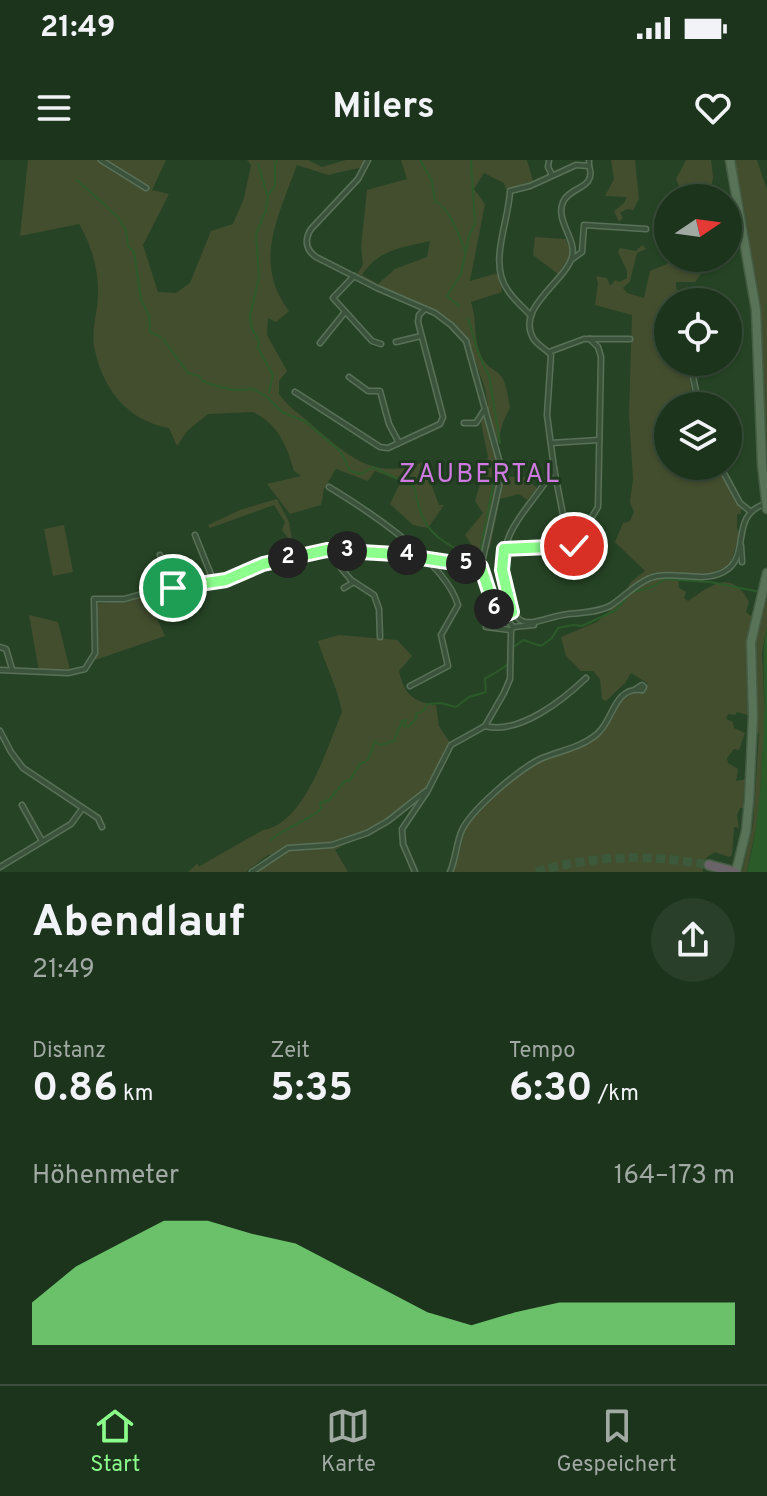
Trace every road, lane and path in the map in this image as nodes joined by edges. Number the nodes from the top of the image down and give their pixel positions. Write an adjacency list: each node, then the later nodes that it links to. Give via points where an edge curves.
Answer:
1 (101, 160): 7 (street)
2 (368, 160): 10 (street, via 307,238 314,256)
3 (730, 160): 31 (main road, via 755,328)
4 (549, 162): 6 (street)
5 (589, 163): 6 (street); 9 (street, via 589,180 562,204)
6 (552, 175): 13 (street, via 510,191 500,253 504,286)
7 (146, 188)
8 (646, 229): 9 (street, via 584,225 582,252)
9 (571, 260): 13 (street)
10 (354, 276): 11 (street); 12 (street, via 333,297)
11 (425, 309): 14 (street, via 417,320); 23 (street, via 446,320 466,341)
12 (345, 312): 18 (street); 19 (street)
13 (531, 316): 20 (street, via 533,337)
14 (421, 336): 17 (street); 26 (street, via 442,421)
15 (590, 339): 16 (street); 20 (street); 25 (street, via 600,353)
16 (630, 339)
17 (396, 342)
18 (320, 343)
19 (381, 344)
20 (549, 352): 27 (street)
21 (349, 377): 26 (street, via 368,391 380,391)
22 (295, 392): 26 (street, via 380,447)
23 (485, 409): 24 (street, via 476,423); 41 (street, via 501,473)
24 (464, 423)
25 (599, 440): 27 (street); 35 (street, via 598,509 576,544)
26 (399, 443)
27 (551, 443): 28 (street)
28 (554, 468): 35 (street); 36 (street)
29 (727, 480): 32 (street, via 740,504)
30 (329, 487): 39 (street, via 379,518)
31 (766, 506): 32 (street)
32 (751, 512): 34 (street)
33 (195, 535): 43 (street)
34 (740, 544): 40 (street); 49 (street, via 733,565 721,573 654,577 607,607)
35 (569, 546): 36 (street)
36 (504, 549): 47 (street, via 502,570)
37 (327, 550): 39 (street); 43 (street); 44 (street)
38 (160, 555): 45 (street)
39 (422, 557): 41 (street); 57 (street, via 458,605 441,635 448,666)
40 (742, 562)
41 (481, 567): 48 (street, via 496,613)
42 (767, 573): 71 (main road, via 751,647 748,816)
43 (214, 582): 45 (street)
44 (354, 582): 46 (street); 52 (street, via 374,595)
45 (173, 588): 54 (street, via 124,599 94,599 95,653 81,671)
46 (344, 588)
47 (512, 612): 48 (street); 49 (street)
48 (505, 616): 51 (street)
49 (535, 623): 51 (street)
50 (486, 627): 51 (street)
51 (512, 629): 59 (street, via 508,685)
52 (380, 637)
53 (0, 647): 54 (street, via 6,649)
54 (12, 669): 55 (street)
55 (0, 670)
56 (586, 678): 59 (street, via 529,720)
57 (410, 686)
58 (636, 689): 70 (street, via 617,701 597,734 528,766 497,791 463,828)
59 (485, 726): 61 (street, via 451,745)
60 (0, 731): 63 (street, via 23,768)
61 (428, 789): 68 (street, via 402,831); 69 (street, via 367,833 332,845 288,848)
62 (22, 805): 65 (street)
63 (82, 808): 64 (street); 65 (street, via 71,824)
64 (102, 827)
65 (42, 841): 67 (street)
66 (709, 865): 71 (highway)
67 (0, 867)
68 (413, 870)
69 (252, 872)
70 (450, 872)
71 (735, 872)

